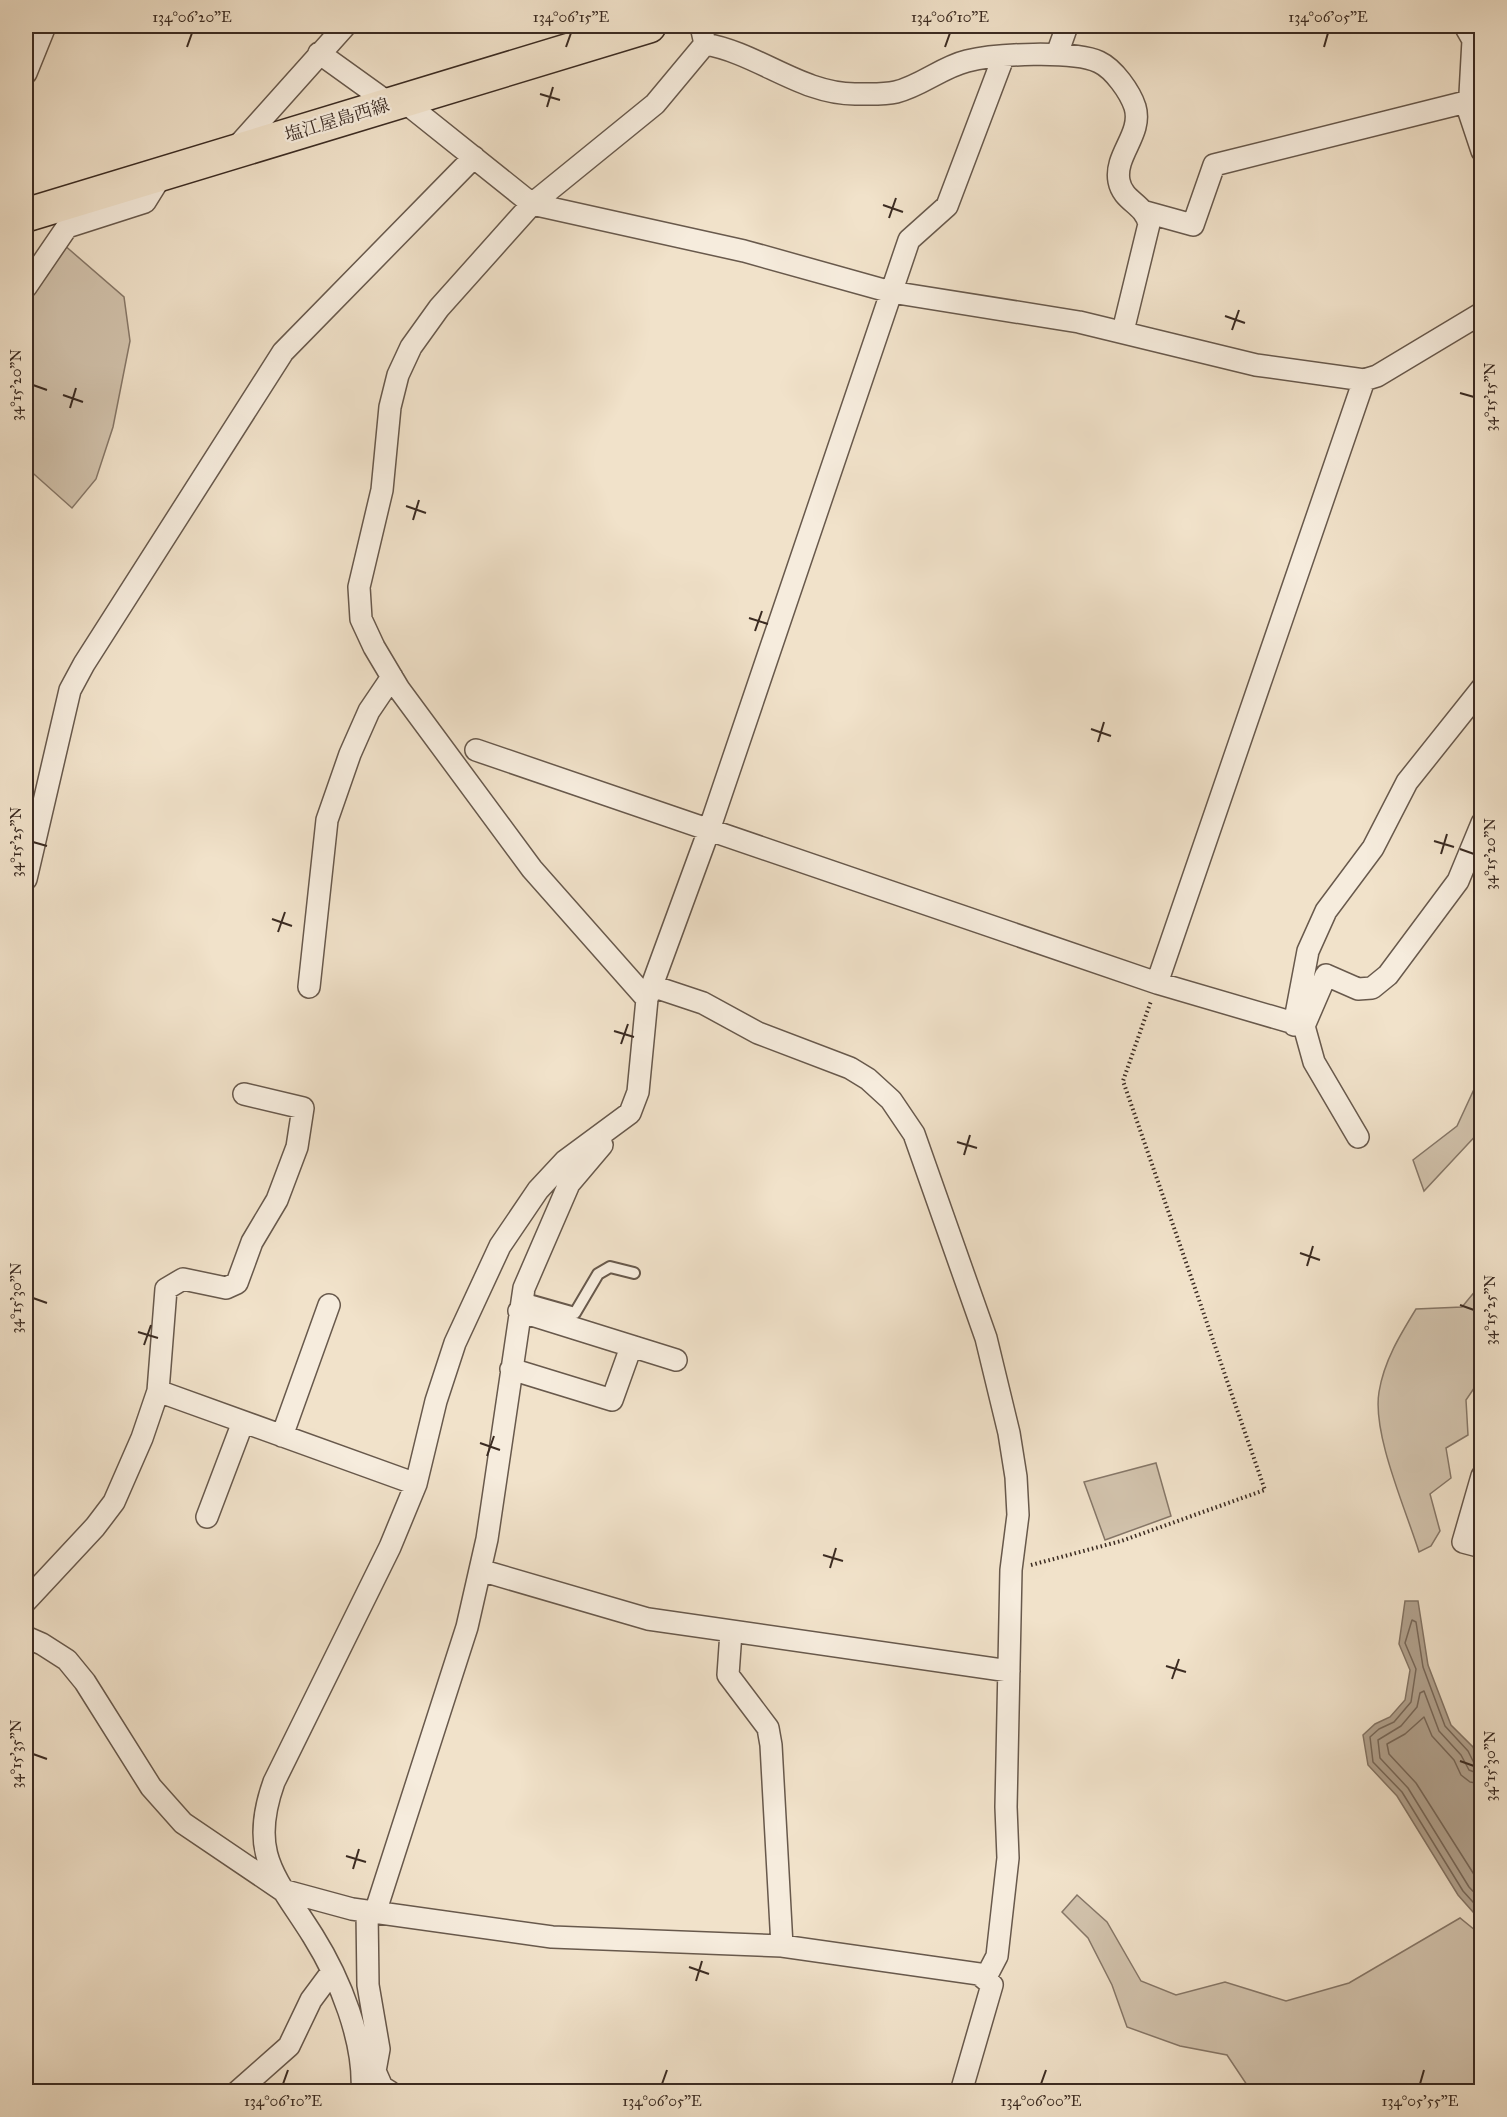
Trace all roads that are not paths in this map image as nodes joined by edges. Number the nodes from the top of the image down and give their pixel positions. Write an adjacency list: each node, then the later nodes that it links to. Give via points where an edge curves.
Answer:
1 (45, 26): 10 (street)
2 (345, 26): 7 (street)
3 (649, 26): 12 (main road, 塩江屋島西線)
4 (1067, 26): 8 (street)
5 (1465, 26): 11 (street, via 1473,40)
6 (703, 35): 9 (street, via 815,88 854,94 897,92 968,61); 17 (street, via 655,104)
7 (319, 53): 12 (street); 13 (street)
8 (1057, 54): 9 (street); 18 (street, via 1099,62 1127,91 1136,109 1136,128 1119,165 1119,181 1124,195)
9 (1004, 58): 21 (street, via 947,206 909,240)
10 (26, 73)
11 (1470, 101): 14 (street, via 1469,112); 18 (street, via 1214,165 1193,225)
12 (396, 102): 13 (main road, 塩江屋島西線); 15 (street)
13 (234, 151): 16 (main road, 塩江屋島西線)
14 (1482, 151)
15 (474, 157): 17 (street); 30 (street, via 283,352 84,664 70,690)
16 (163, 173): 19 (main road, 塩江屋島西線); 20 (street, via 145,202 67,226)
17 (532, 204): 21 (street, via 744,251); 25 (street, via 439,308 411,347 398,375 390,407 382,490 359,587 361,619)
18 (1146, 212): 23 (street, via 1149,224)
19 (26, 215)
20 (26, 286)
21 (891, 292): 23 (street); 29 (street)
22 (1482, 313): 24 (street)
23 (1123, 331): 24 (street, via 1256,365)
24 (1364, 381): 31 (street)
25 (392, 677): 32 (street, via 369,711 327,820); 33 (street, via 532,869)
26 (1482, 688): 34 (street, via 1407,782 1373,848 1326,911 1308,951)
27 (476, 750): 29 (street)
28 (1482, 824): 34 (street, via 1458,881 1388,975 1372,988 1358,989 1326,975)
29 (709, 830): 31 (street); 33 (street)
30 (26, 879)
31 (1157, 983): 34 (street)
32 (309, 987)
33 (649, 993): 36 (street, via 638,1092); 55 (street, via 703,1003 759,1033 850,1068 891,1100 914,1134 986,1338 1016,1477 1018,1515 1011,1570)
34 (1299, 1026): 37 (street, via 1314,1062)
35 (244, 1094): 44 (street, via 303,1108 297,1147 277,1200 252,1242 237,1283 226,1288 183,1279 166,1289)
36 (630, 1113): 40 (street, via 569,1184); 48 (street, via 565,1161 538,1190 500,1246 455,1343)
37 (1358, 1137)
38 (634, 1273): 40 (lane, via 610,1267 598,1274 575,1313)
39 (329, 1305): 46 (street)
40 (521, 1305): 41 (street); 43 (street)
41 (631, 1347): 42 (street); 43 (street, via 612,1400)
42 (676, 1360)
43 (511, 1369): 51 (street)
44 (158, 1391): 45 (street); 52 (street, via 114,1502)
45 (243, 1422): 46 (street); 49 (street)
46 (282, 1436): 48 (street)
47 (1482, 1476): 50 (street, via 1463,1542)
48 (416, 1484): 56 (street, via 390,1547 274,1782 265,1808 262,1828 267,1860)
49 (207, 1517)
50 (1482, 1547)
51 (480, 1570): 53 (street, via 648,1619); 57 (street, via 467,1627)
52 (26, 1601)
53 (731, 1632): 55 (street); 58 (street, via 729,1675 768,1728 771,1745)
54 (26, 1637): 56 (street, via 67,1660 85,1682 137,1767 177,1817)
55 (1009, 1671): 60 (street, via 1005,1894 997,1956)
56 (282, 1890): 57 (street); 59 (street, via 315,1938)
57 (371, 1912): 58 (street, via 552,1936); 61 (street, via 368,1985 379,2049)
58 (782, 1946): 60 (street, via 979,1974)
59 (331, 1973): 61 (street, via 358,2037); 62 (street, via 311,2000 289,2046)
60 (985, 1979): 64 (street, via 992,1985)
61 (367, 2079): 63 (street)
62 (237, 2091)
63 (390, 2091)
64 (961, 2091)

